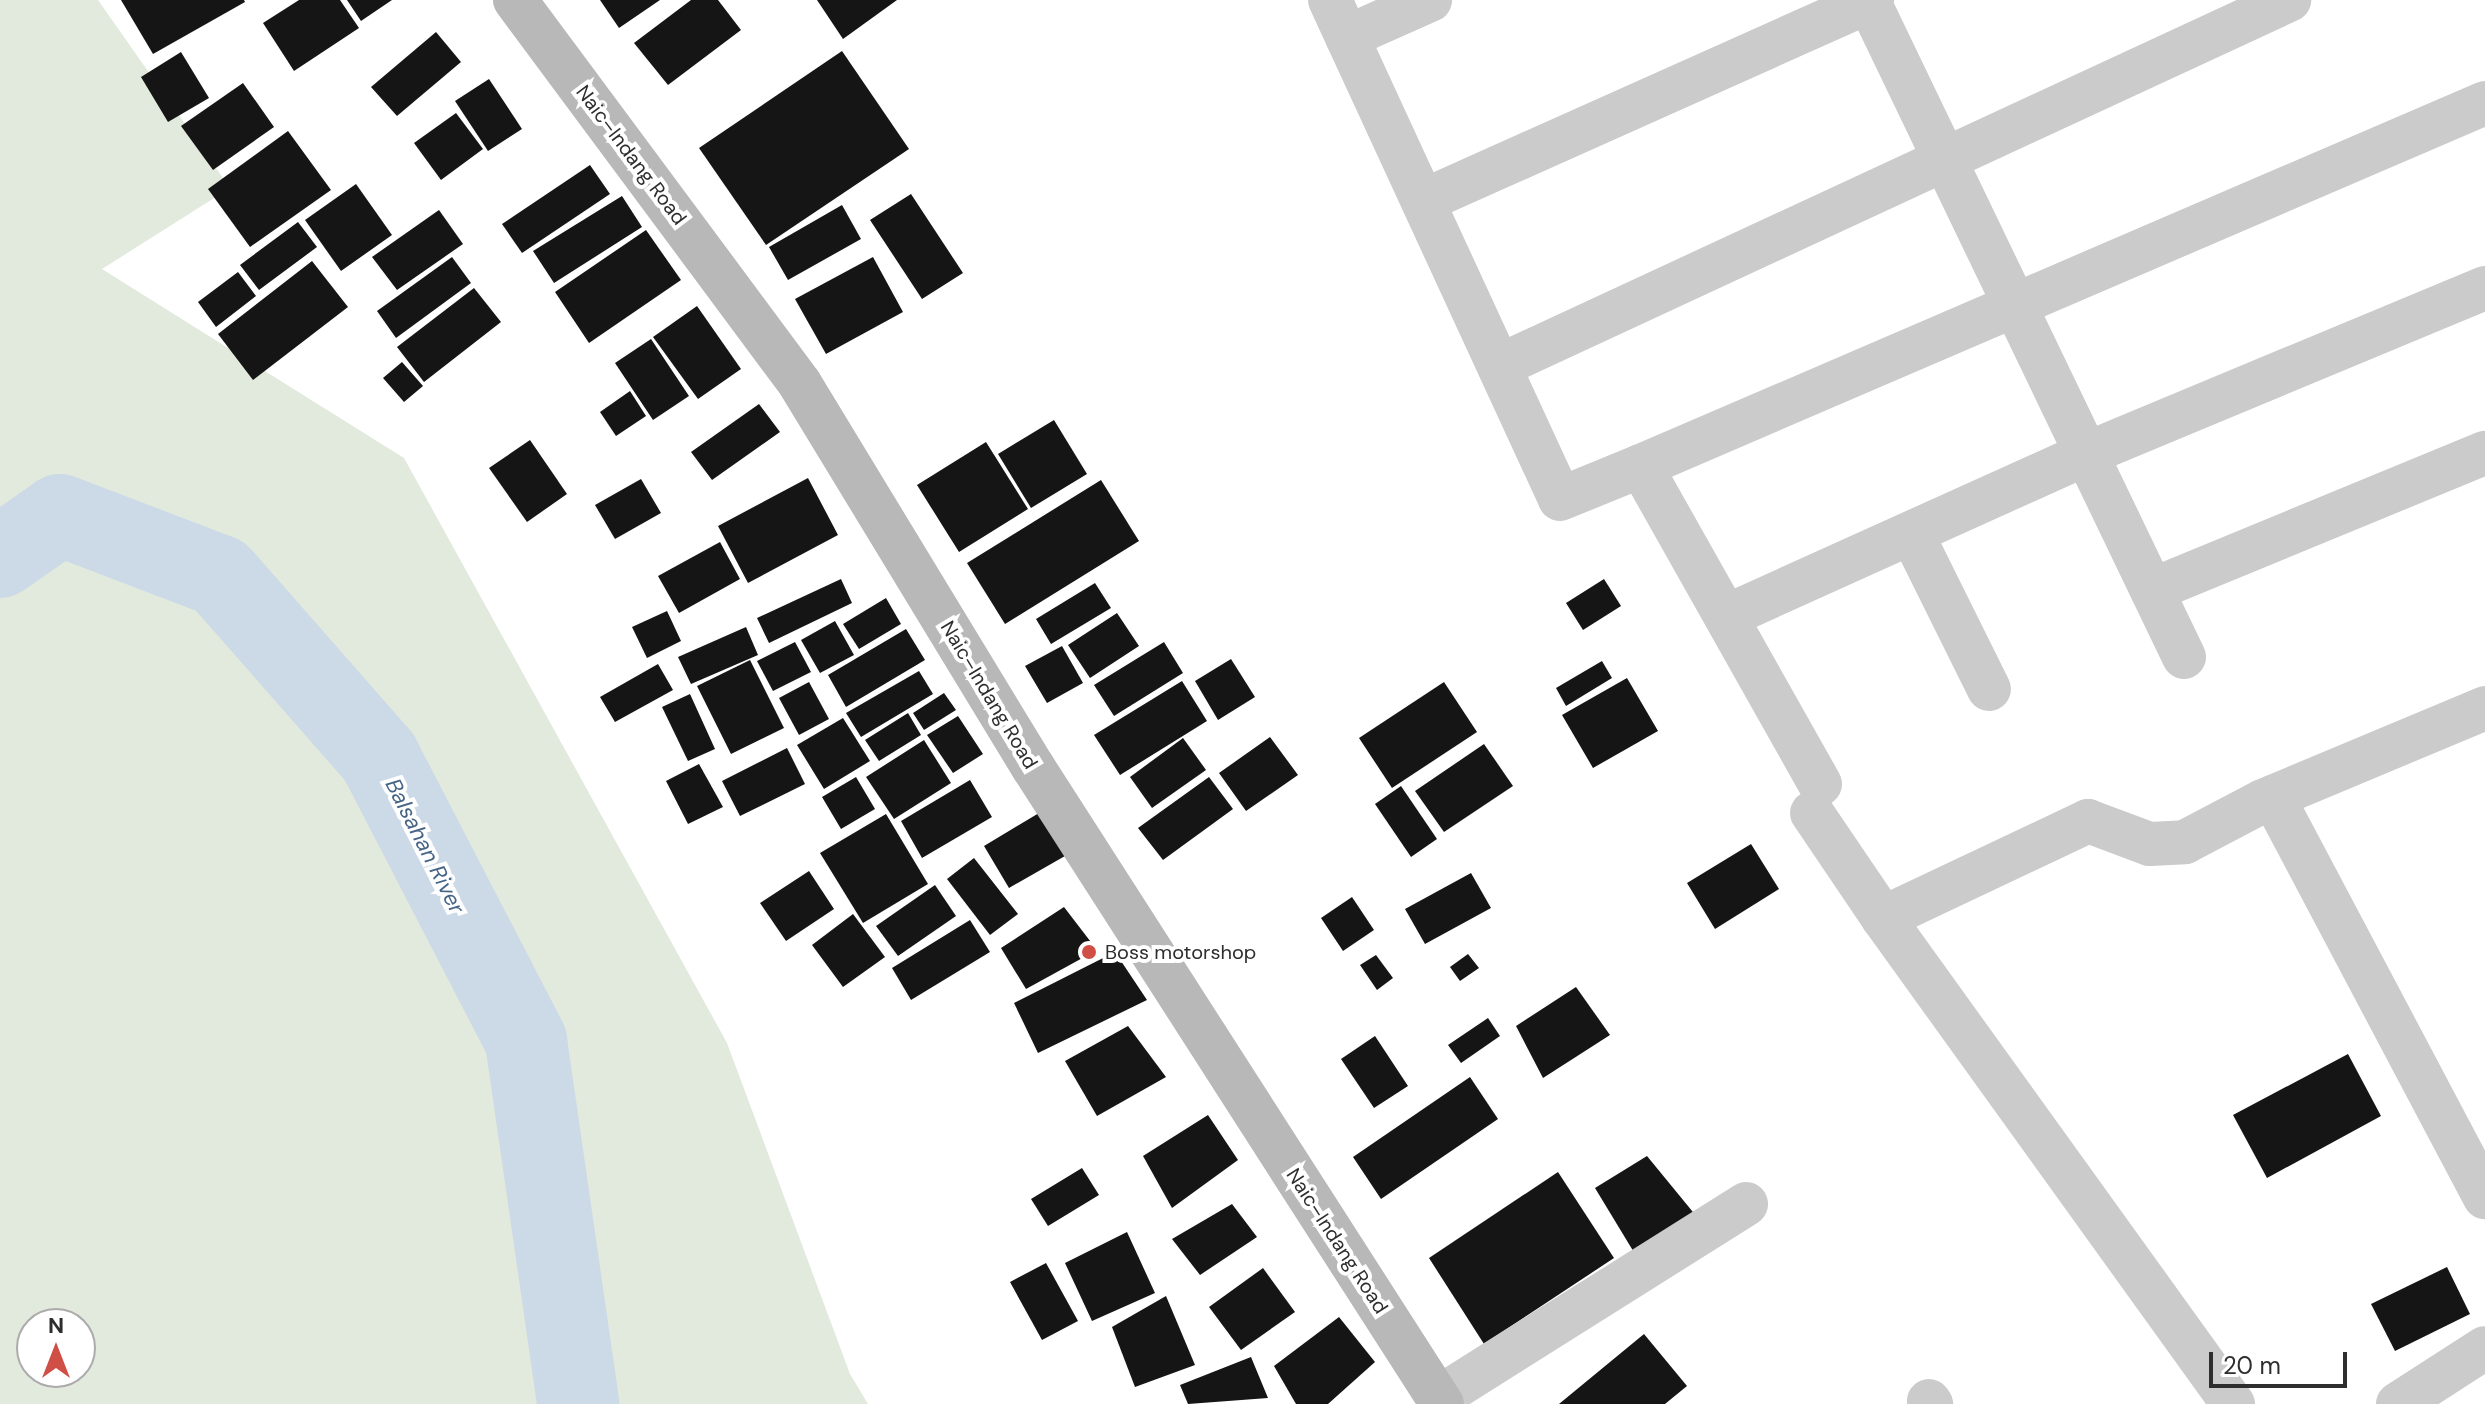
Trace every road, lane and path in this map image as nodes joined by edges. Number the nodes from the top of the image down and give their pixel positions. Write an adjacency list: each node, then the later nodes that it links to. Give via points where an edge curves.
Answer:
1 (515, 0): 26 (main road, Naic–Indang Road, via 800,384 1033,767)
2 (1430, 0): 5 (street)
3 (2289, 0): 7 (street)
4 (1869, 1): 7 (street); 8 (street)
5 (1339, 19): 8 (street)
6 (2485, 103): 10 (street)
7 (1942, 155): 10 (street); 11 (street)
8 (1423, 201): 11 (street)
9 (2485, 288): 13 (street)
10 (2015, 305): 13 (street); 14 (street)
11 (1499, 366): 14 (street, via 1560,499)
12 (2485, 453): 16 (street)
13 (2086, 454): 15 (street); 16 (street)
14 (1641, 466): 17 (street)
15 (1912, 534): 17 (street); 19 (street)
16 (2152, 590): 18 (street)
17 (1727, 616): 22 (street, via 1816,799)
18 (2184, 657)
19 (1989, 689)
20 (2485, 708): 21 (street)
21 (2273, 797): 22 (street, via 2185,842 2150,844 2088,821); 23 (street)
22 (1883, 918): 27 (street)
23 (2485, 1197)
24 (1746, 1204): 26 (street)
25 (2485, 1348): 28 (street)
26 (1440, 1401)
27 (2233, 1404)
28 (2398, 1404)

